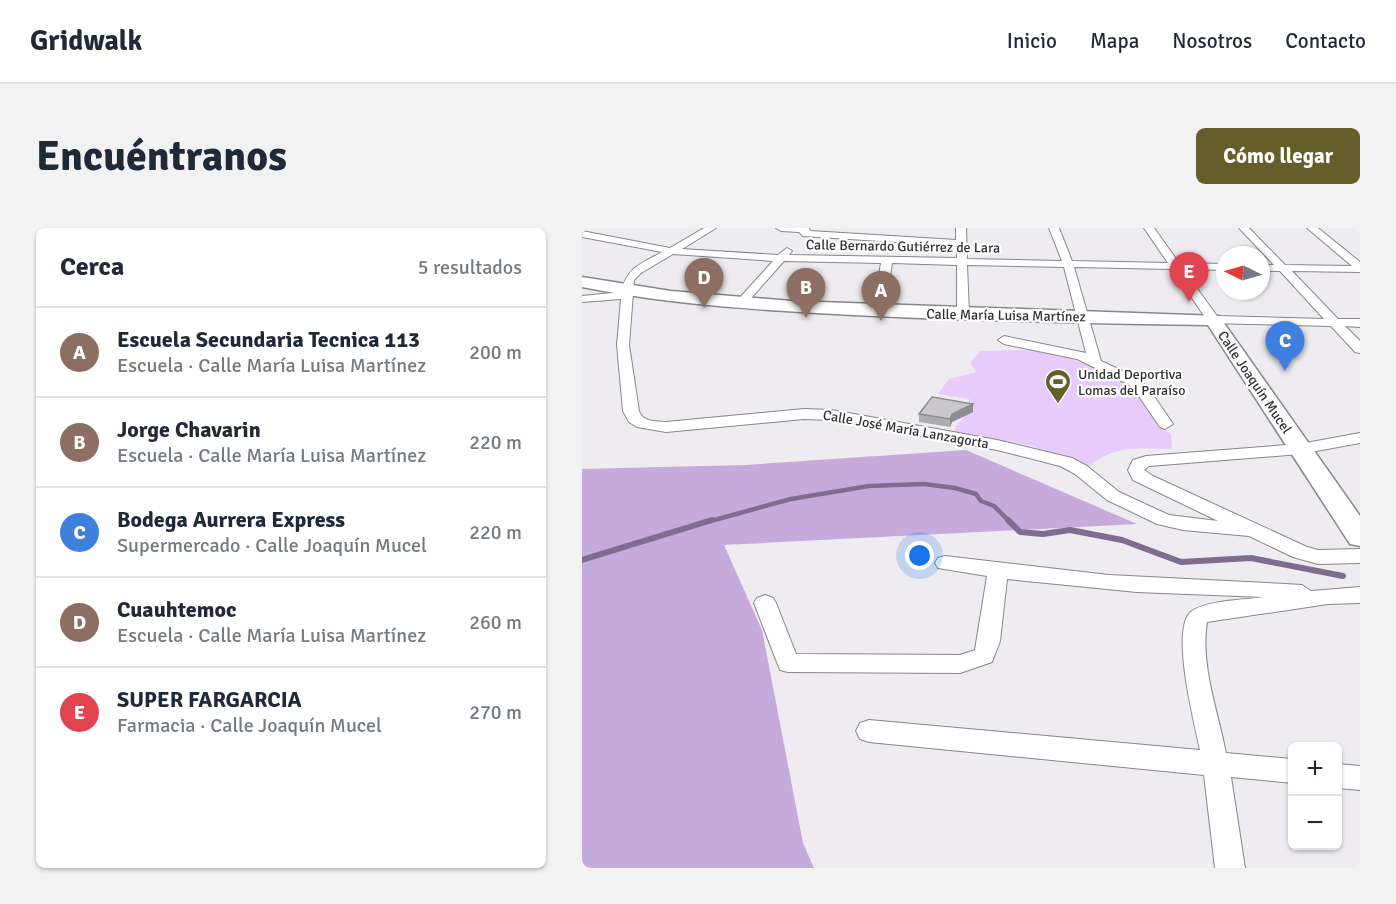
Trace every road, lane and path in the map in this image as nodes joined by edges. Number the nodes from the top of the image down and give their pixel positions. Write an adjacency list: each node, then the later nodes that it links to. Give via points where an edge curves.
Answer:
1 (626, 228): 11 (street)
2 (711, 228): 14 (street, Calle José María Lanzagorta)
3 (781, 228): 8 (street)
4 (961, 228): 12 (street)
5 (1149, 228): 19 (street, Calle Joaquín Mucel)
6 (1244, 228): 22 (street)
7 (1312, 228): 23 (street)
8 (805, 230): 12 (street); 15 (street)
9 (1056, 233): 18 (street)
10 (582, 234): 11 (street, Calle Bernardo Gutiérrez de Lara)
11 (606, 238): 13 (street); 14 (street, Calle Bernardo Gutiérrez de Lara)
12 (961, 243): 17 (street)
13 (590, 244)
14 (671, 251): 15 (street, Calle Bernardo Gutiérrez de Lara); 25 (street, Calle José María Lanzagorta, via 632,274)
15 (781, 258): 16 (street, Calle Bernardo Gutiérrez de Lara); 27 (street)
16 (887, 261): 17 (street, Calle Bernardo Gutiérrez de Lara); 28 (street)
17 (961, 262): 18 (street, Calle Bernardo Gutiérrez de Lara); 29 (street)
18 (1068, 264): 19 (street, Calle Bernardo Gutiérrez de Lara); 30 (street)
19 (1174, 266): 20 (street, Calle Bernardo Gutiérrez de Lara); 31 (street, Calle Joaquín Mucel)
20 (1216, 267)
21 (1270, 268): 22 (street)
22 (1282, 268): 23 (street); 32 (street)
23 (1360, 268)
24 (582, 282): 25 (street, Calle María Luisa Martínez)
25 (627, 293): 26 (street); 27 (street, Calle María Luisa Martínez); 41 (street, Calle José María Lanzagorta, via 623,345 631,411 642,424 674,427 804,414 832,415 960,438 1066,462 1113,496 1164,520)
26 (582, 299)
27 (741, 303): 28 (street, Calle María Luisa Martínez)
28 (879, 311): 29 (street, Calle María Luisa Martínez)
29 (963, 314): 30 (street, Calle María Luisa Martínez)
30 (1082, 316): 31 (street, Calle María Luisa Martínez); 36 (street)
31 (1213, 320): 32 (street, Calle María Luisa Martínez); 39 (street, Calle Joaquín Mucel)
32 (1335, 322): 33 (street, Calle María Luisa Martínez); 35 (street)
33 (1360, 323)
34 (1004, 340): 36 (street)
35 (1360, 348)
36 (1095, 362): 37 (street, via 1133,381)
37 (1165, 424)
38 (1360, 438): 39 (street)
39 (1300, 449): 40 (street, via 1139,464 1139,476); 43 (street, Calle Joaquín Mucel)
40 (1186, 498): 41 (street); 42 (street)
41 (1183, 524): 42 (street, Calle José María Lanzagorta)
42 (1255, 531): 44 (street, via 1318,557)
43 (1360, 537)
44 (1360, 556)
45 (945, 563): 46 (street)
46 (998, 571): 48 (street); 49 (street, via 984,656 960,664 788,663)
47 (1360, 595): 48 (street)
48 (1328, 596): 51 (street, via 1206,613 1197,618 1196,657)
49 (765, 603)
50 (869, 731): 51 (street)
51 (1216, 764): 52 (street); 55 (street)
52 (1288, 771)
53 (1342, 776): 54 (street)
54 (1360, 778)
55 (1230, 868)

